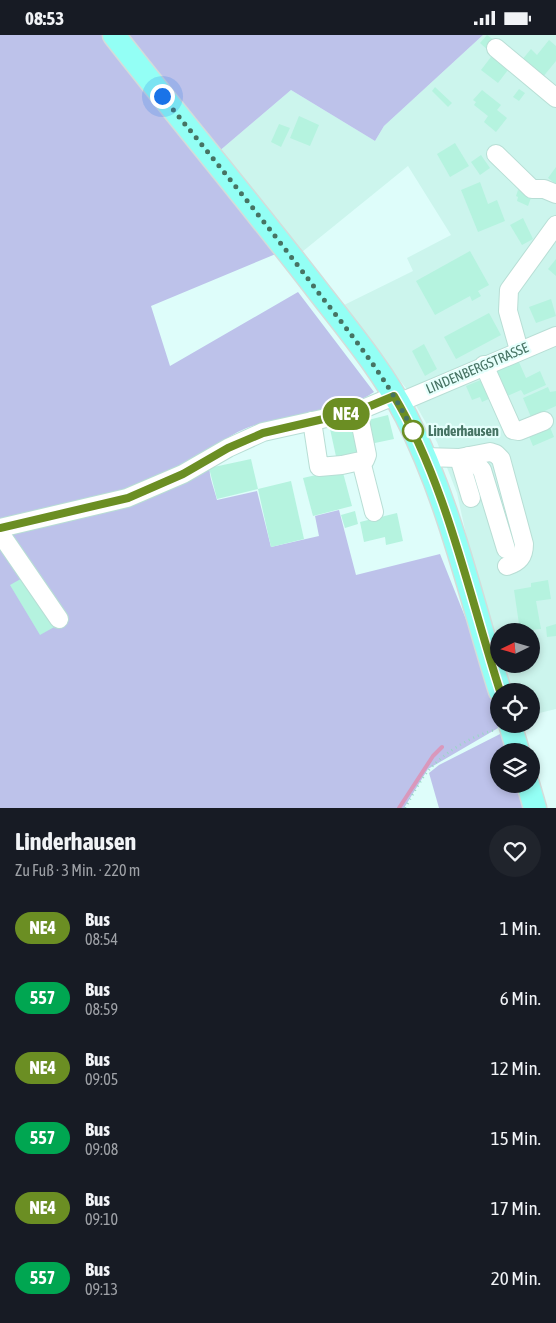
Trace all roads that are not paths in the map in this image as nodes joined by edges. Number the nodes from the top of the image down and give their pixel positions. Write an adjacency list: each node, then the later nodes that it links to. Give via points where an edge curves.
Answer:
1 (114, 35): 10 (main road, via 268,226 354,338)
2 (496, 49): 3 (street)
3 (556, 98)
4 (496, 154): 5 (street, via 532,189)
5 (556, 194)
6 (556, 225): 8 (street, via 509,290 508,311)
7 (556, 336): 8 (street, LINDENBERGSTRASSE)
8 (519, 350): 9 (street, LINDENBERGSTRASSE)
9 (484, 365): 10 (street, LINDENBERGSTRASSE); 13 (street, via 513,430)
10 (396, 399): 11 (street, LINDENBERGSTRASSE); 14 (main road)
11 (358, 411): 12 (street, LINDENBERGSTRASSE); 16 (street, via 367,455)
12 (312, 421): 16 (street, via 318,467); 19 (street, LINDENBERGSTRASSE, via 279,427 246,439 183,474 128,498)
13 (544, 421)
14 (424, 457): 15 (street); 23 (main road, via 442,504)
15 (464, 457): 17 (street); 21 (street, via 482,470)
16 (361, 461): 18 (street)
17 (471, 498)
18 (374, 511)
19 (0, 528)
20 (0, 533): 22 (street)
21 (506, 557)
22 (59, 619)
23 (498, 683)
24 (531, 793): 25 (main road)
25 (535, 808)

